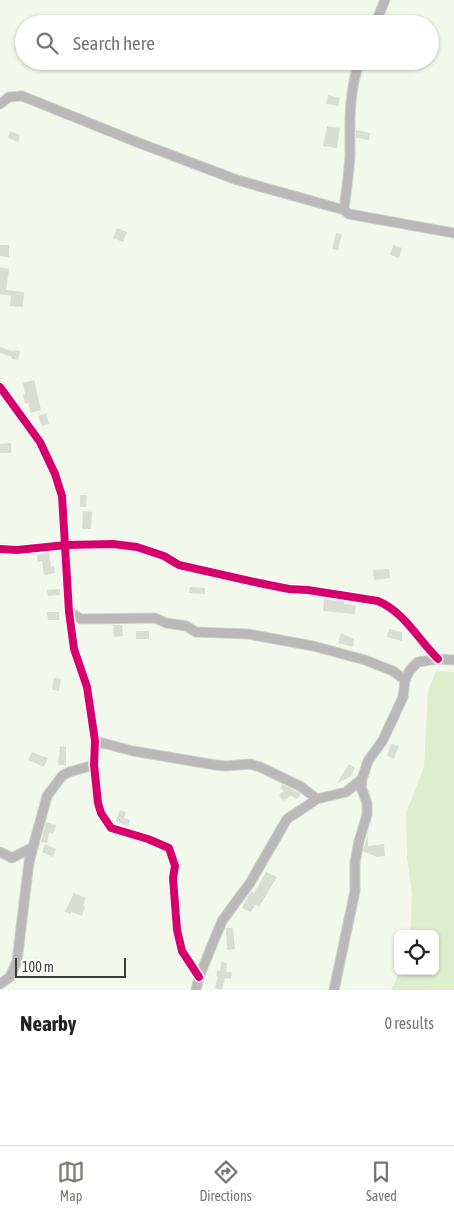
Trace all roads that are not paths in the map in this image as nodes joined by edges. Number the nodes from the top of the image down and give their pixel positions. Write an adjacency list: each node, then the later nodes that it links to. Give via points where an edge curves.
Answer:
1 (385, 0): 2 (street)
2 (379, 15)
3 (356, 70): 5 (street, via 349,110 350,158)
4 (0, 104): 5 (street, via 9,96 22,96 237,180)
5 (344, 210): 6 (street, via 349,214)
6 (454, 232)
7 (0, 387): 8 (street, via 40,442 55,474 62,496)
8 (66, 545): 9 (street); 10 (street); 11 (street, via 137,547 179,564 259,583 378,601 399,613)
9 (0, 549)
10 (69, 612): 13 (street, via 81,619 155,618 196,632 248,634 313,646 365,660 393,671); 14 (street, via 74,649 87,687)
11 (438, 658): 12 (street); 13 (street, via 418,662)
12 (454, 660)
13 (405, 680): 16 (street, via 403,697 383,740 368,761)
14 (96, 741): 15 (street); 17 (street, via 215,765 250,764 300,786)
15 (94, 765): 18 (street, via 62,776 47,796); 20 (street, via 98,804 111,828 169,848 173,856 177,930 182,950)
16 (362, 779): 17 (street, via 346,792); 23 (street, via 368,803 367,815 356,855 355,891)
17 (317, 799): 20 (street, via 287,819 250,883 222,921)
18 (34, 847): 19 (street, via 12,858); 21 (street, via 26,878 17,961 10,977)
19 (0, 852)
20 (199, 977): 22 (street)
21 (0, 984)
22 (196, 990)
23 (334, 990)

